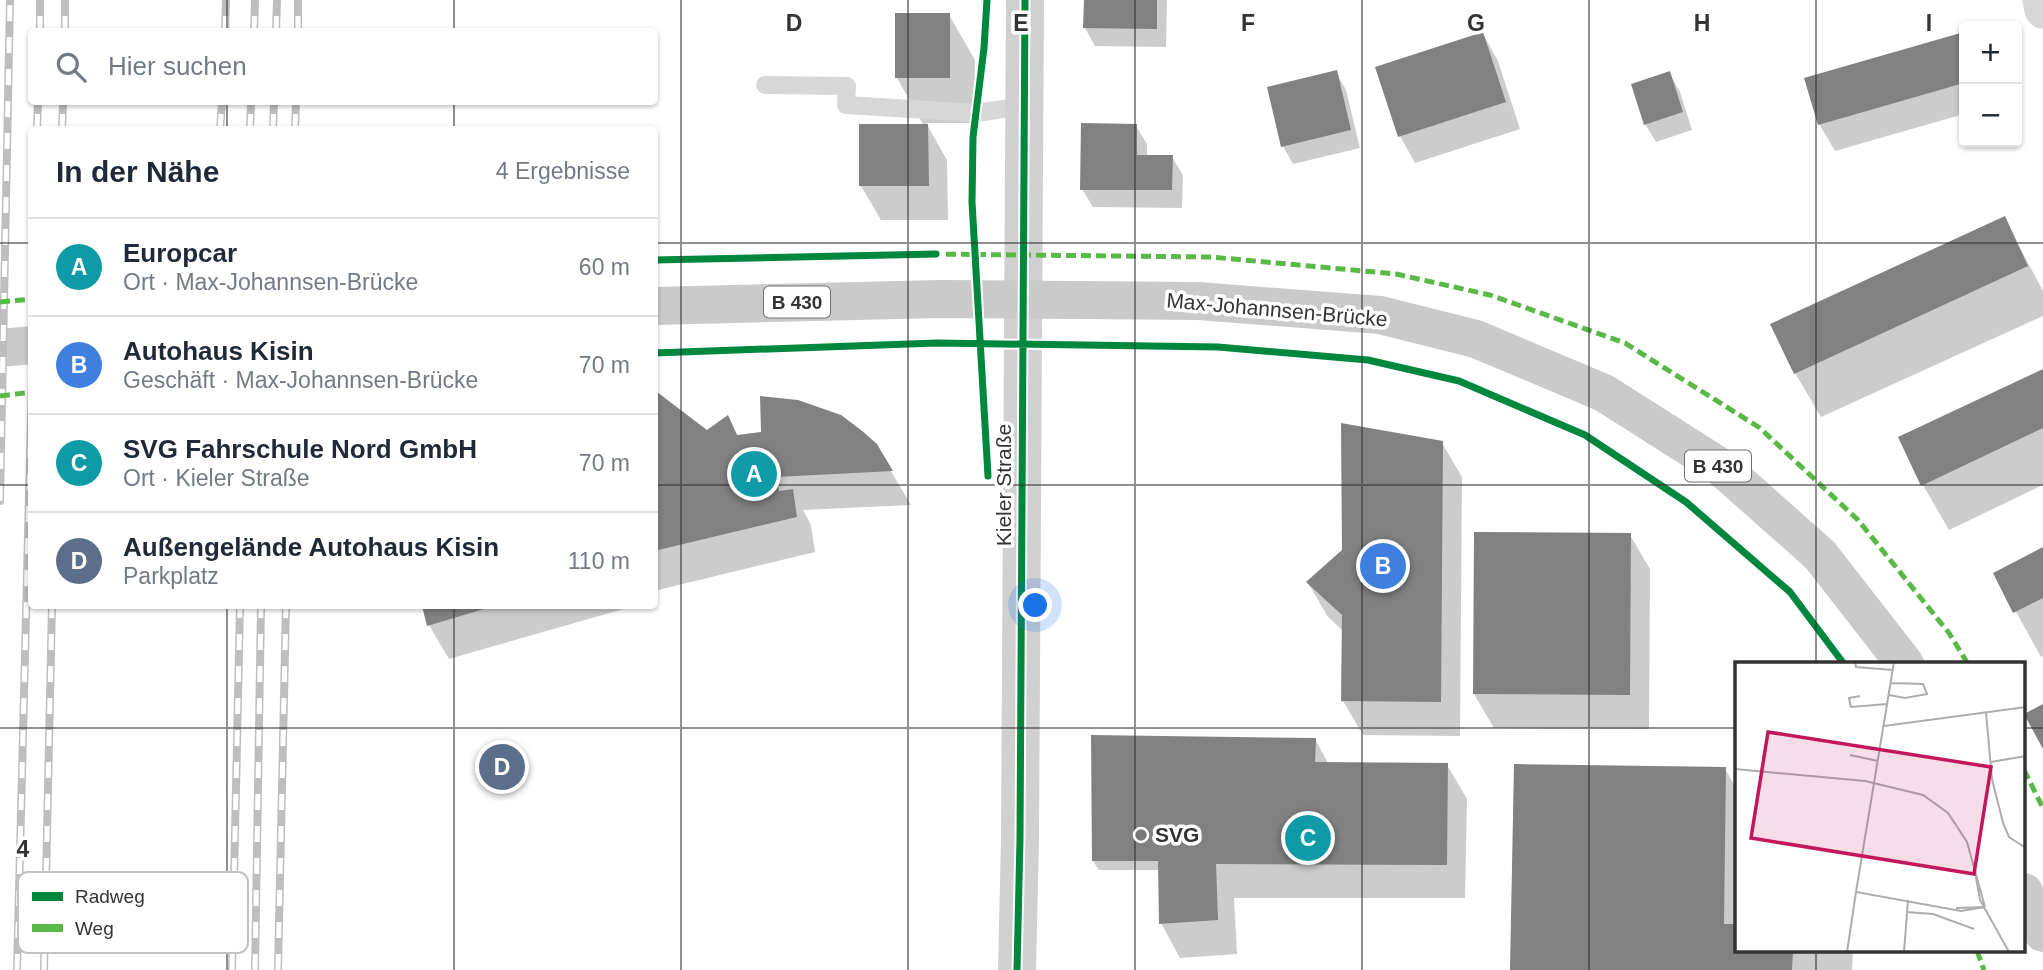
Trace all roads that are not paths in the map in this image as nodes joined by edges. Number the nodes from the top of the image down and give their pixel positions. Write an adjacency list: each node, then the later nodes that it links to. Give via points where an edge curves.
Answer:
1 (1025, 0): 5 (main road, Kieler Straße)
2 (2041, 0): 3 (street)
3 (2043, 10)
4 (765, 85): 5 (lane, via 847,86 846,105 976,113)
5 (1024, 106): 12 (main road, Kieler Straße)
6 (658, 306): 9 (main road, Max-Johannsen-Brücke / B 430, via 940,299 1198,301 1380,315 1476,339 1604,393 1722,468 1821,555)
7 (28, 345): 8 (main road)
8 (0, 348)
9 (1903, 662)
10 (2025, 894): 11 (main road)
11 (2043, 933)
12 (1017, 970)

